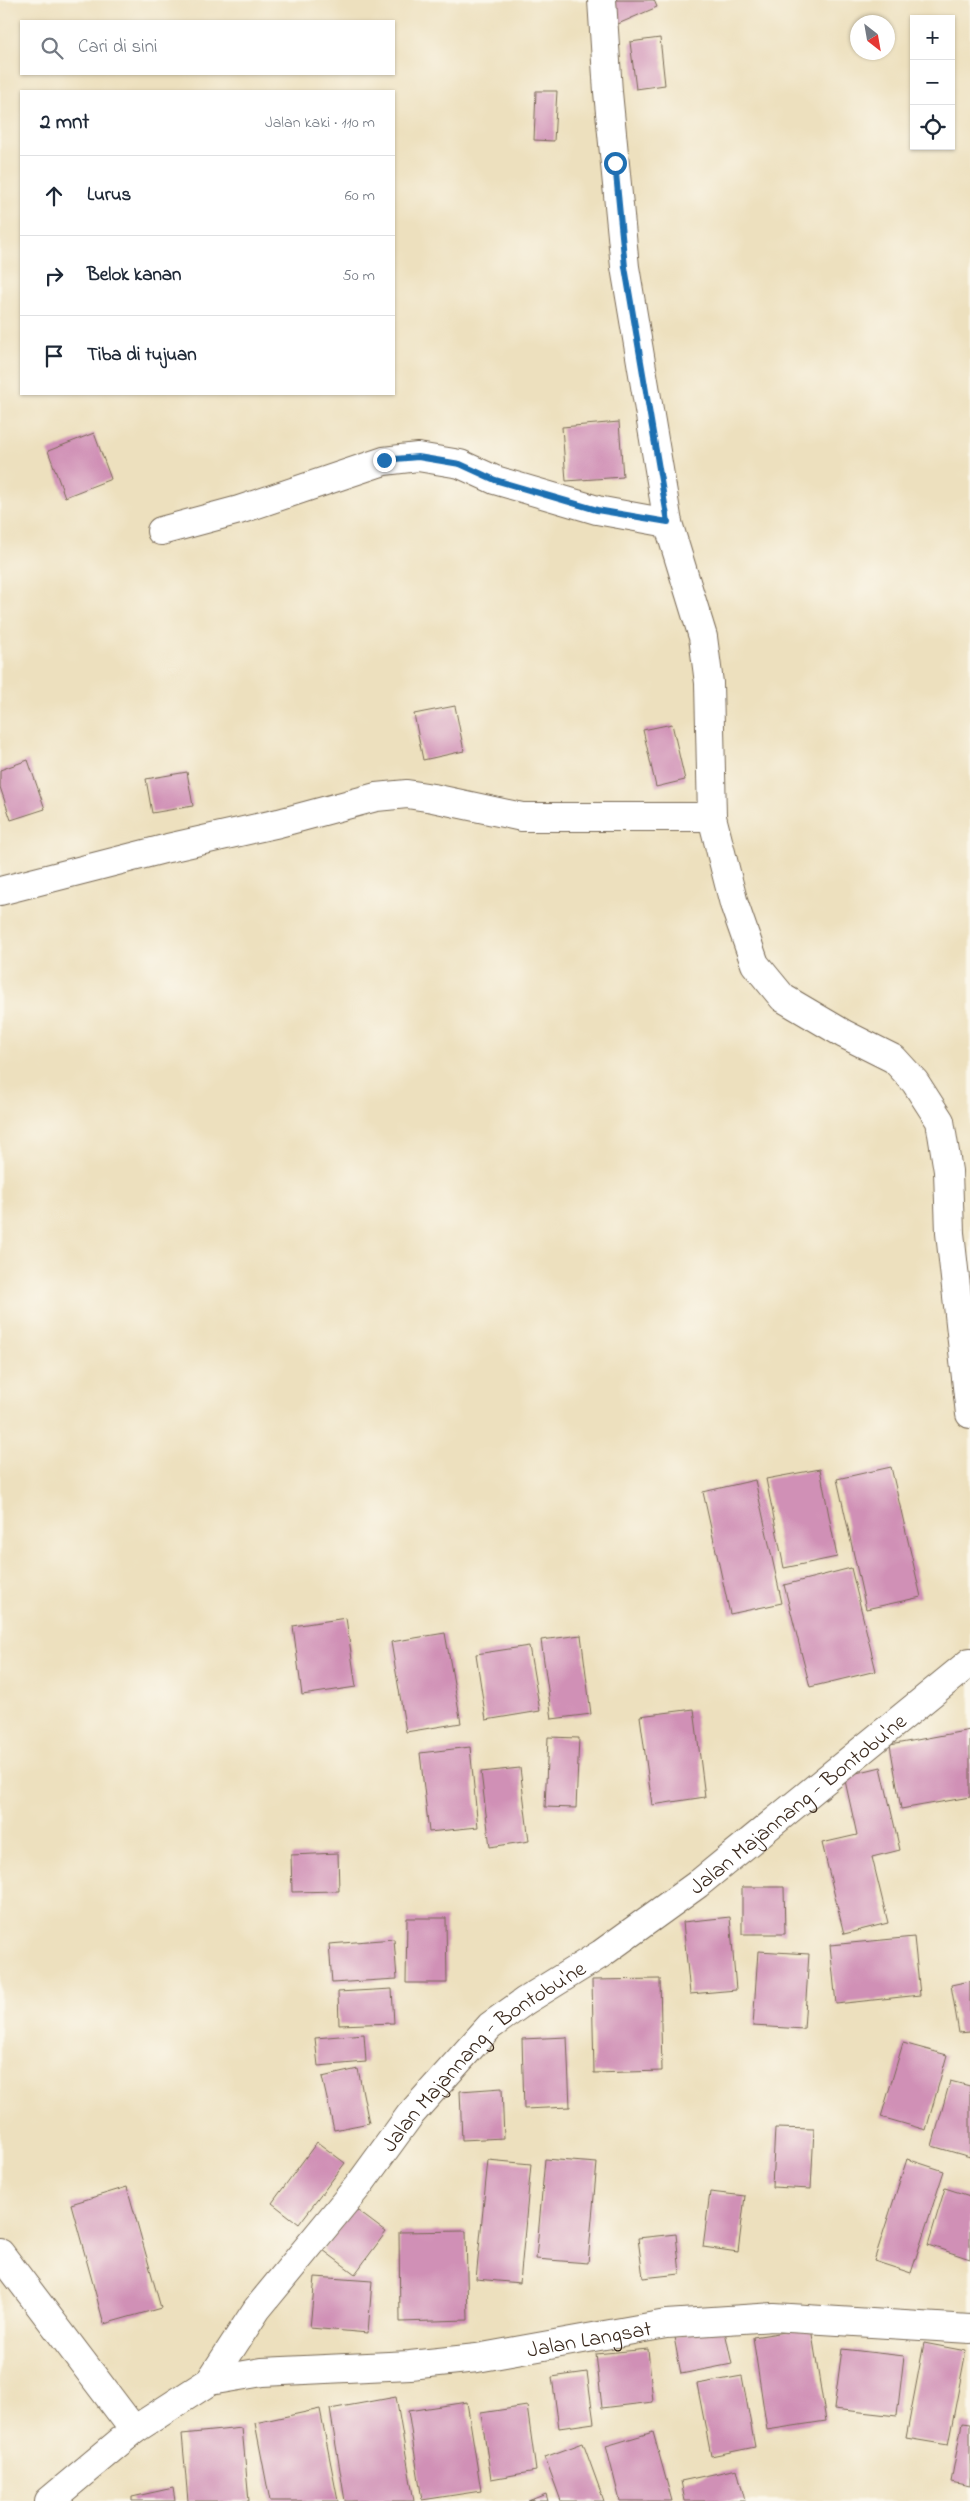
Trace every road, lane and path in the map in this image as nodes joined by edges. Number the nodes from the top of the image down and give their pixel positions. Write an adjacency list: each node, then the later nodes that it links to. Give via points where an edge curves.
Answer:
1 (602, 0): 2 (street, via 625,267)
2 (668, 522): 3 (street, via 597,510 495,480 460,464 418,457 384,460 239,510); 4 (street, via 694,602 706,657)
3 (162, 531)
4 (712, 817): 5 (street, via 522,817 407,794 376,797 279,824 168,848); 6 (street, via 734,904 756,964 783,998 894,1059 916,1082 940,1121 948,1171 950,1233)
5 (0, 891)
6 (970, 1414)
7 (970, 1662): 10 (street, Jalan Majannang - Bontobu'ne, via 698,1884 601,1954 490,2026 410,2115 359,2184 257,2309)
8 (0, 2253): 11 (street)
9 (970, 2329): 10 (street, Jalan Langsat, via 773,2317 666,2324 477,2358 410,2365 262,2372)
10 (210, 2381): 11 (street, Jalan Majannang - Bontobu'ne)
11 (134, 2430): 12 (street, Jalan Majannang - Bontobu'ne)
12 (49, 2501)

